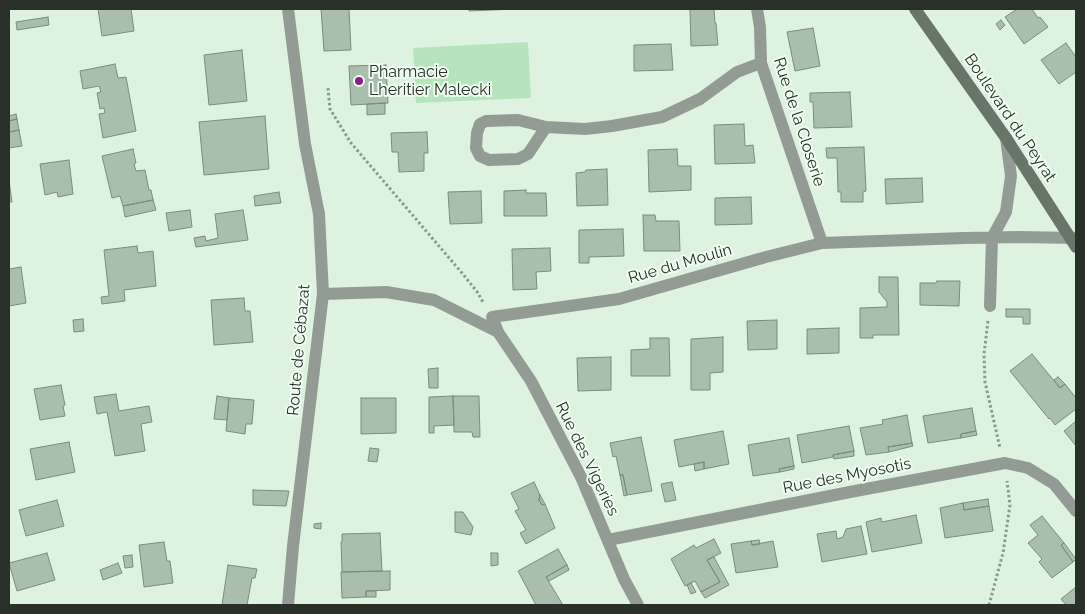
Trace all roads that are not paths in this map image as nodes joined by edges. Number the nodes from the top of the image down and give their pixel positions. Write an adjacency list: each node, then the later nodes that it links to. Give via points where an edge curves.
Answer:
1 (288, 9): 10 (street, Route de Cébazat, via 305,144 319,214)
2 (757, 9): 4 (street, Rue de la Closerie)
3 (916, 9): 6 (main road, Boulevard du Peyrat)
4 (761, 63): 5 (street, via 737,72 700,99 662,117 585,129); 9 (street, Rue de la Closerie)
5 (546, 127): 5 (street, via 518,120 486,121 480,124 476,148 480,156 489,160 518,159 528,154)
6 (1006, 138): 7 (street, via 1010,176 1006,212); 8 (main road, Boulevard du Peyrat)
7 (992, 238): 8 (street, Rue du Moulin); 9 (street, Rue du Moulin); 11 (street)
8 (1074, 241)
9 (822, 243): 12 (street, Rue du Moulin, via 619,299 492,317)
10 (323, 294): 12 (street, via 386,292 434,300); 15 (street, Route de Cébazat)
11 (990, 306)
12 (498, 332): 14 (street, Rue des Vigeries, via 530,381 581,477)
13 (1076, 512): 14 (street, Rue des Myosotis, via 1054,484 1028,468 1005,464)
14 (608, 540): 16 (street, Rue des Vigeries)
15 (288, 605)
16 (638, 605)

